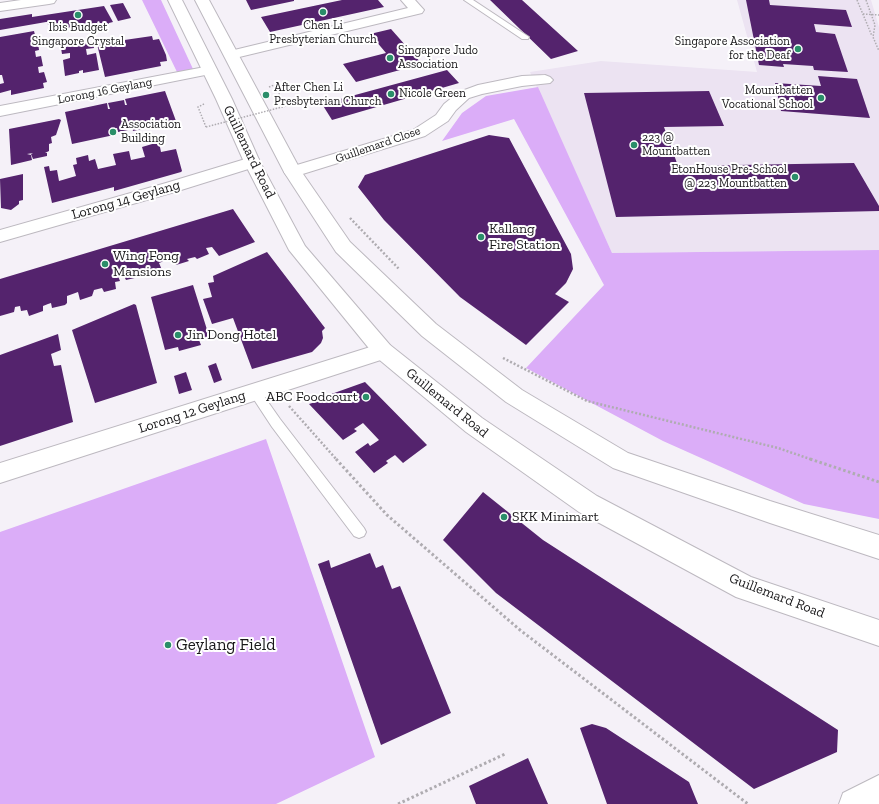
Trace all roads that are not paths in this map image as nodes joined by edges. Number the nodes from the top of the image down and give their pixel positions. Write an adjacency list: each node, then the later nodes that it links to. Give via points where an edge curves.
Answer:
1 (49, 0): 6 (main road)
2 (175, 0): 9 (main road, Guillemard Road)
3 (202, 0): 8 (main road, Guillemard Road)
4 (408, 0): 8 (main road, via 417,10)
5 (468, 0): 7 (lane)
6 (0, 7)
7 (525, 37)
8 (231, 55): 13 (main road, Guillemard Road)
9 (210, 70): 11 (main road, Lorong 16 Geylang); 12 (main road, Guillemard Road)
10 (545, 80): 13 (main road, Guillemard Close, via 522,81 464,95 442,118 419,133)
11 (0, 111)
12 (252, 162): 14 (main road, Lorong 14 Geylang); 15 (main road, Guillemard Road, via 298,250)
13 (293, 172): 19 (main road, Guillemard Road, via 343,247 429,330 514,396 621,460)
14 (0, 236)
15 (383, 351): 16 (main road, Lorong 12 Geylang); 20 (main road, Guillemard Road, via 474,425 588,504 745,588)
16 (256, 392): 17 (main road, Lorong 12 Geylang); 18 (lane, via 268,413)
17 (0, 473)
18 (359, 532)
19 (879, 547)
20 (879, 633)
21 (879, 790): 22 (main road)
22 (854, 804)

